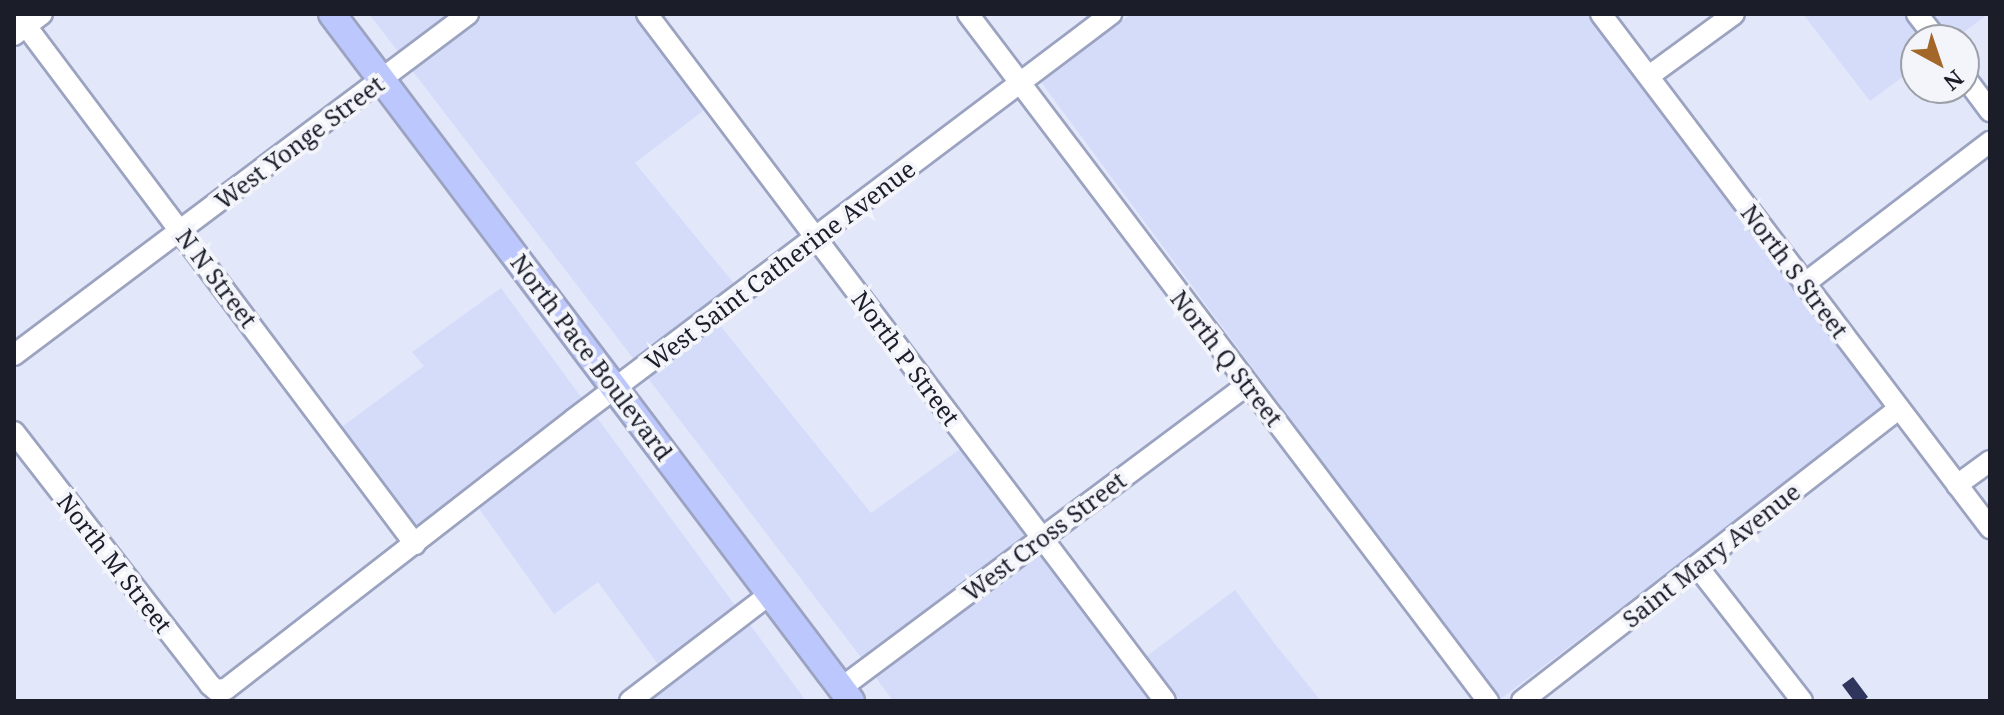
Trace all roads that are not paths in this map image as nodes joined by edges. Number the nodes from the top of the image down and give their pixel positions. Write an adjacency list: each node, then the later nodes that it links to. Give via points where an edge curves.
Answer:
1 (332, 14): 10 (main road, North Pace Boulevard)
2 (468, 14): 10 (street, West Yonge Street)
3 (647, 14): 14 (street, North P Street)
4 (968, 14): 11 (street, North Q Street)
5 (1111, 14): 11 (street, West Saint Catherine Avenue)
6 (1601, 14): 9 (street, North S Street)
7 (1734, 14): 9 (street)
8 (25, 22): 13 (street, N N Street)
9 (1649, 76): 15 (street, North S Street)
10 (382, 80): 13 (street, West Yonge Street); 18 (main road, North Pace Boulevard)
11 (1019, 83): 14 (street, West Saint Catherine Avenue); 17 (street, North Q Street)
12 (1990, 142): 15 (street)
13 (181, 231): 16 (street, West Yonge Street); 25 (street, N N Street)
14 (816, 238): 18 (street, West Saint Catherine Avenue); 24 (street, North P Street)
15 (1804, 284): 19 (street, North S Street)
16 (14, 355)
17 (1247, 385): 24 (street, West Cross Street); 32 (street, North Q Street)
18 (616, 389): 25 (street, West Saint Catherine Avenue); 27 (main road, North Pace Boulevard)
19 (1899, 409): 22 (street, North S Street); 26 (street, Saint Mary Avenue)
20 (14, 432): 28 (street, North M Street, via 176,643)
21 (1990, 461): 22 (street)
22 (1957, 485): 23 (street, North S Street)
23 (1990, 528)
24 (1042, 537): 29 (street, West Cross Street); 31 (street, North P Street)
25 (415, 544): 28 (street, West Saint Catherine Avenue)
26 (1697, 566): 33 (street, Saint Mary Avenue); 34 (street)
27 (770, 594): 29 (main road, North Pace Boulevard); 30 (street)
28 (220, 691)
29 (846, 694)
30 (630, 701)
31 (1165, 701)
32 (1488, 701)
33 (1522, 701)
34 (1802, 701)

